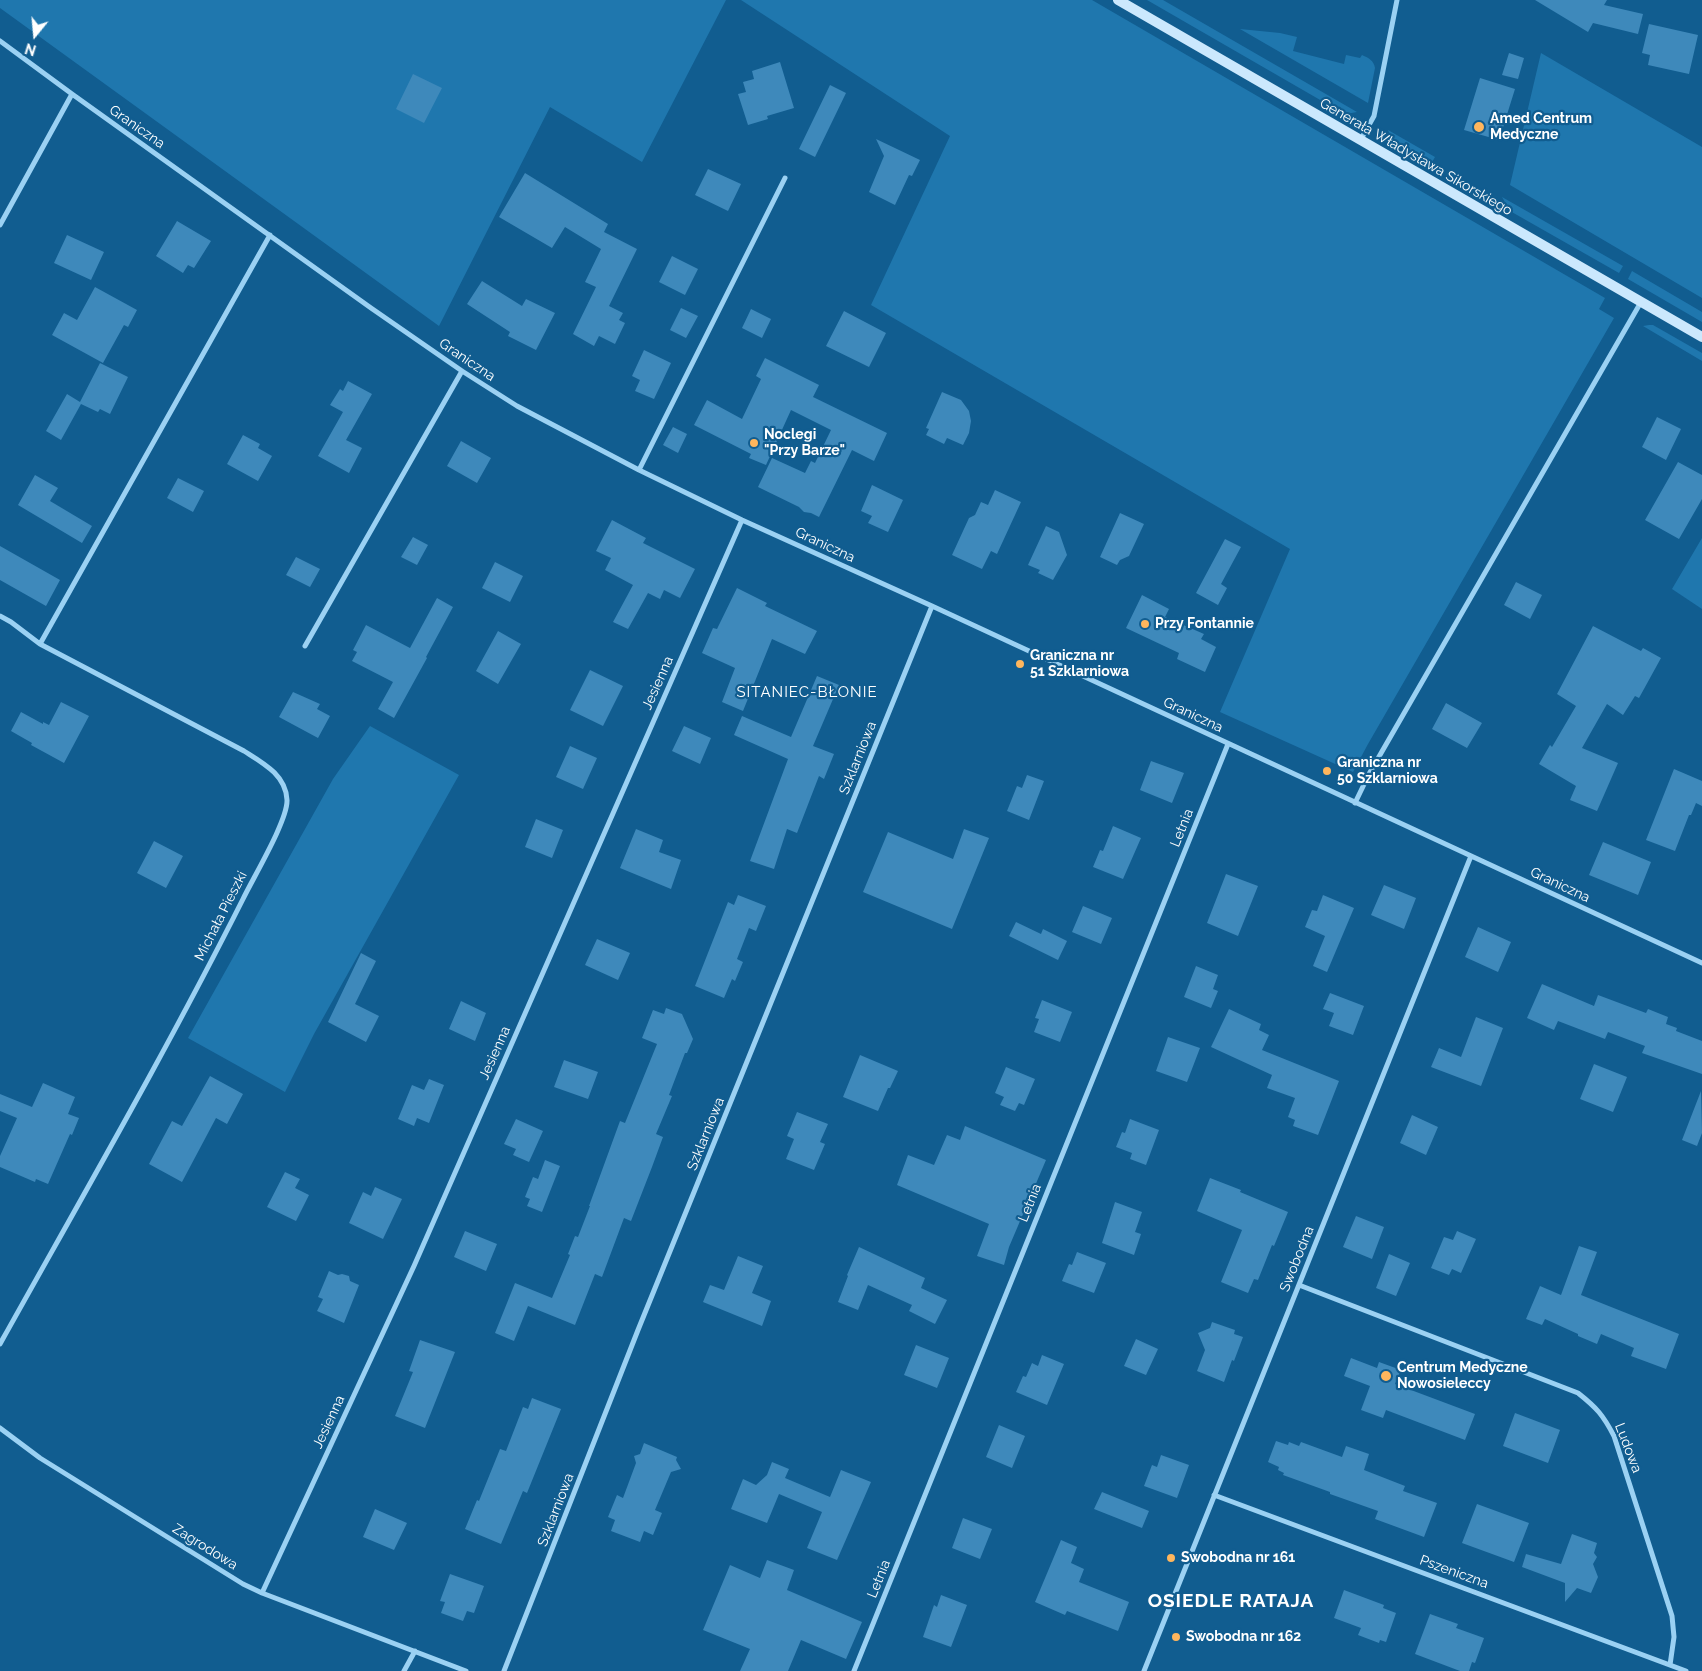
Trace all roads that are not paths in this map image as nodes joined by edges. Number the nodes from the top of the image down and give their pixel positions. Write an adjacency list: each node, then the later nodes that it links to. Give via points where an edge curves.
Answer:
1 (1118, 0): 5 (street, Generała Władysława Sikorskiego)
2 (1397, 0): 5 (street, via 1377,105)
3 (0, 40): 4 (street, Graniczna)
4 (72, 94): 7 (street); 8 (street, Graniczna)
5 (1360, 141): 9 (street, Generała Władysława Sikorskiego)
6 (785, 178): 12 (street)
7 (0, 225)
8 (270, 235): 11 (street, Graniczna); 16 (street)
9 (1641, 302): 10 (street, Generała Władysława Sikorskiego); 19 (street, via 1368,774)
10 (1702, 337)
11 (462, 371): 12 (street, Graniczna, via 517,406); 17 (street)
12 (639, 470): 13 (street, Graniczna)
13 (742, 520): 14 (street, Graniczna); 26 (street, Jesienna, via 414,1266)
14 (932, 606): 18 (street, Graniczna); 31 (street, Szklarniowa)
15 (0, 616): 16 (street, Michała Pieszki)
16 (40, 644): 23 (street, Michała Pieszki, via 244,751 270,768 284,785 287,801 282,822 225,934)
17 (305, 646)
18 (1228, 744): 19 (street, Graniczna); 32 (street, Letnia)
19 (1355, 803): 20 (street, Graniczna)
20 (1471, 856): 21 (street, Graniczna); 22 (street, Swobodna)
21 (1702, 963)
22 (1299, 1285): 25 (street, Swobodna); 28 (street, Ludowa, via 1578,1394 1596,1408 1614,1436 1672,1616 1674,1637)
23 (0, 1344)
24 (0, 1428): 26 (street, Zagrodowa, via 40,1458)
25 (1214, 1494): 28 (street, Pszeniczna); 33 (street, Swobodna)
26 (262, 1593): 27 (street, Zagrodowa)
27 (415, 1651): 29 (street); 30 (street, Zagrodowa)
28 (1670, 1665): 34 (street, Pszeniczna)
29 (404, 1671)
30 (466, 1671)
31 (504, 1671)
32 (854, 1671)
33 (1144, 1671)
34 (1686, 1671)

